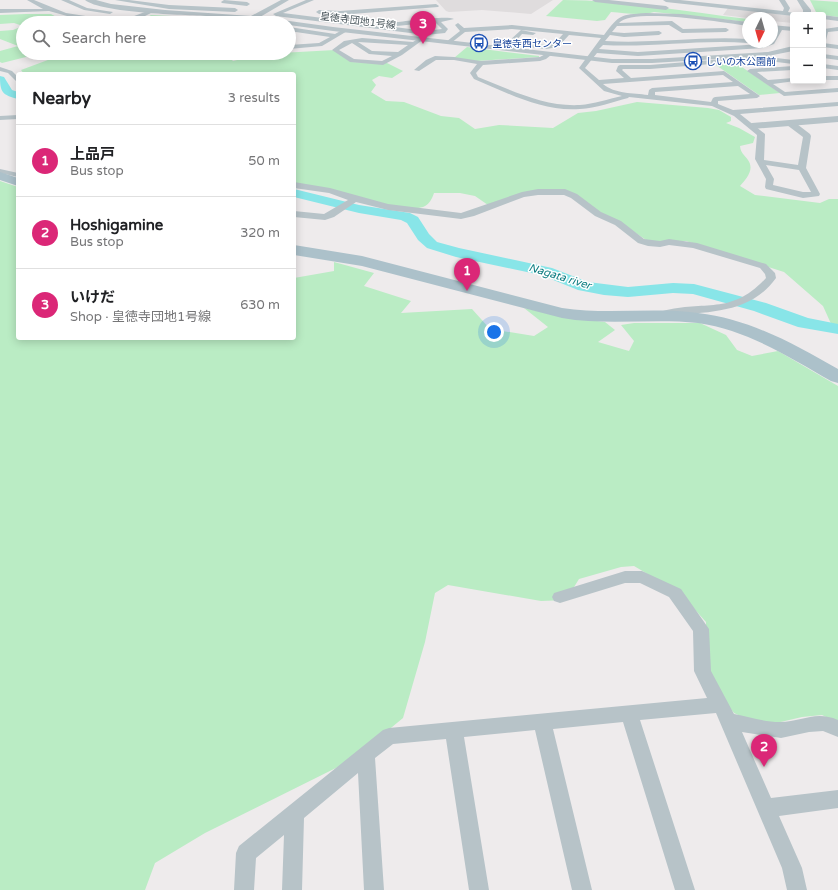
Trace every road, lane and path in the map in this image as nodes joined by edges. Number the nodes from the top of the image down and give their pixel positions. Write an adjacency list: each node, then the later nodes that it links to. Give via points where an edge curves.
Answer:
1 (30, 0): 22 (street)
2 (64, 0): 31 (street, via 86,9)
3 (88, 0): 27 (street, 皇徳寺団地1号線, via 111,6)
4 (118, 0): 23 (street, via 169,7)
5 (286, 0): 39 (street)
6 (430, 0): 21 (street)
7 (595, 0): 17 (street, via 717,13)
8 (666, 0): 13 (street)
9 (782, 0): 19 (street)
10 (800, 0): 30 (street)
11 (218, 1): 23 (street, via 250,3)
12 (308, 1): 15 (street); 20 (street)
13 (678, 1): 17 (street)
14 (0, 3): 29 (street)
15 (318, 4)
16 (370, 4): 25 (street)
17 (722, 6): 32 (street)
18 (779, 6): 19 (street)
19 (786, 7): 32 (street)
20 (290, 8): 24 (street); 40 (street, via 276,14)
21 (440, 9): 25 (street); 46 (street)
22 (48, 10): 29 (street); 36 (street)
23 (235, 10): 35 (street)
24 (304, 10)
25 (376, 10): 28 (street, via 332,13); 42 (street)
26 (0, 11): 29 (street)
27 (152, 11): 35 (street, 皇徳寺団地1号線); 37 (street)
28 (312, 11)
29 (12, 12)
30 (807, 12)
31 (114, 13)
32 (785, 13): 34 (street)
33 (121, 14): 37 (street)
34 (790, 14)
35 (226, 15): 38 (street, 皇徳寺団地1号線)
36 (71, 16)
37 (140, 16)
38 (235, 16)
39 (256, 16)
40 (290, 16)
41 (296, 17): 49 (street)
42 (382, 17)
43 (826, 17): 47 (street)
44 (694, 18): 51 (street, via 691,22); 52 (street); 54 (street, via 665,14 629,16 619,19)
45 (367, 19): 49 (street)
46 (451, 19): 48 (street); 60 (street)
47 (838, 19)
48 (436, 20): 50 (street); 72 (street, via 445,29 443,32)
49 (330, 22): 55 (street)
50 (411, 22): 55 (street); 72 (street)
51 (670, 23): 54 (street); 61 (street, via 682,31)
52 (742, 23)
53 (296, 24): 59 (street, 皇徳寺団地1号線)
54 (616, 24): 70 (street)
55 (367, 26): 72 (street)
56 (780, 27): 57 (street); 62 (street)
57 (790, 29)
58 (838, 29): 63 (street)
59 (346, 30): 69 (street, 皇徳寺団地1号線); 71 (street)
60 (463, 30): 65 (street, via 508,26); 82 (street)
61 (734, 30)
62 (778, 30)
63 (826, 30)
64 (296, 31): 67 (street)
65 (538, 32): 68 (street); 85 (street); 85 (street, via 521,32 510,43)
66 (663, 32): 70 (street)
67 (313, 33): 71 (street); 75 (street)
68 (567, 33): 70 (street); 85 (street, via 556,46)
69 (375, 34): 72 (street, 皇徳寺団地1号線); 78 (street)
70 (607, 35): 83 (street)
71 (336, 36): 77 (street)
72 (421, 36): 82 (street, 皇徳寺団地1号線); 84 (street)
73 (677, 36): 81 (street)
74 (838, 36): 76 (street)
75 (304, 38)
76 (826, 38)
77 (330, 40): 80 (street); 87 (street, via 320,45)
78 (365, 40): 80 (street); 84 (street)
79 (742, 40): 81 (street, via 727,38)
80 (350, 41): 93 (street, via 371,53); 93 (street, via 335,50 352,61 383,63)
81 (684, 41): 83 (street)
82 (449, 42): 94 (street, 皇徳寺団地1号線)
83 (602, 43): 92 (street)
84 (414, 44): 93 (street)
85 (526, 44)
86 (826, 45): 89 (street)
87 (296, 47)
88 (742, 47): 92 (street, via 638,54)
89 (838, 47)
90 (458, 50): 96 (street)
91 (790, 50): 94 (street, 皇徳寺団地1号線, via 637,62)
92 (594, 53): 110 (street, via 582,67)
93 (400, 54)
94 (549, 54): 99 (street, via 540,59)
95 (826, 56): 97 (street)
96 (447, 58): 99 (street); 104 (street, via 431,59)
97 (838, 58)
98 (790, 62): 108 (street, via 761,58 620,67 619,71)
99 (481, 63): 114 (street, via 473,72 476,78 530,99 560,106 582,107)
100 (826, 66): 102 (street)
101 (790, 68): 111 (street, via 750,71)
102 (838, 68)
103 (0, 69): 107 (street, via 10,72)
104 (417, 70)
105 (826, 78): 106 (street)
106 (838, 78)
107 (16, 79)
108 (629, 79): 110 (street); 112 (street, via 724,73)
109 (790, 80): 111 (street)
110 (597, 82): 114 (street, via 608,91)
111 (767, 82): 113 (street, via 784,94)
112 (740, 84): 115 (street, via 652,90); 116 (street, via 757,96 715,99)
113 (838, 90)
114 (632, 96): 115 (street)
115 (651, 98): 116 (street)
116 (714, 104): 118 (street)
117 (838, 104): 118 (street)
118 (732, 112): 123 (street)
119 (16, 117): 120 (street)
120 (0, 118)
121 (838, 119): 122 (street)
122 (790, 123): 123 (street); 125 (street, via 807,136)
123 (752, 126): 124 (street, via 761,134)
124 (761, 162): 125 (street); 125 (street, via 770,179 769,187 803,195 816,194)
125 (802, 168)
126 (0, 171): 127 (street)
127 (16, 175)
128 (0, 176): 129 (main road)
129 (16, 181)
130 (296, 185): 131 (street, via 330,191)
131 (354, 199): 132 (street, via 325,217); 134 (street, via 388,207 461,216 522,195 565,192 648,243 674,242 694,245 763,266 770,273 771,278 761,289 747,299 730,306 666,313)
132 (296, 214)
133 (296, 250): 134 (main road, via 348,258 566,314 610,317)
134 (664, 316): 135 (main road, via 714,320 748,330)
135 (838, 377)
136 (560, 597): 138 (street, via 625,577 642,577 675,593 701,629 703,674)
137 (629, 713): 138 (street); 139 (street); 151 (street)
138 (725, 713): 140 (street, via 769,729 783,730 808,723 824,724); 144 (street)
139 (542, 722): 141 (street); 150 (street)
140 (838, 729)
141 (454, 730): 142 (street, via 389,736); 149 (street)
142 (366, 755): 145 (street); 148 (street)
143 (838, 799): 144 (street)
144 (766, 808): 152 (street, via 792,868)
145 (294, 815): 146 (street, via 246,853); 147 (street)
146 (244, 890)
147 (292, 890)
148 (374, 890)
149 (479, 890)
150 (582, 890)
151 (685, 890)
152 (797, 890)

